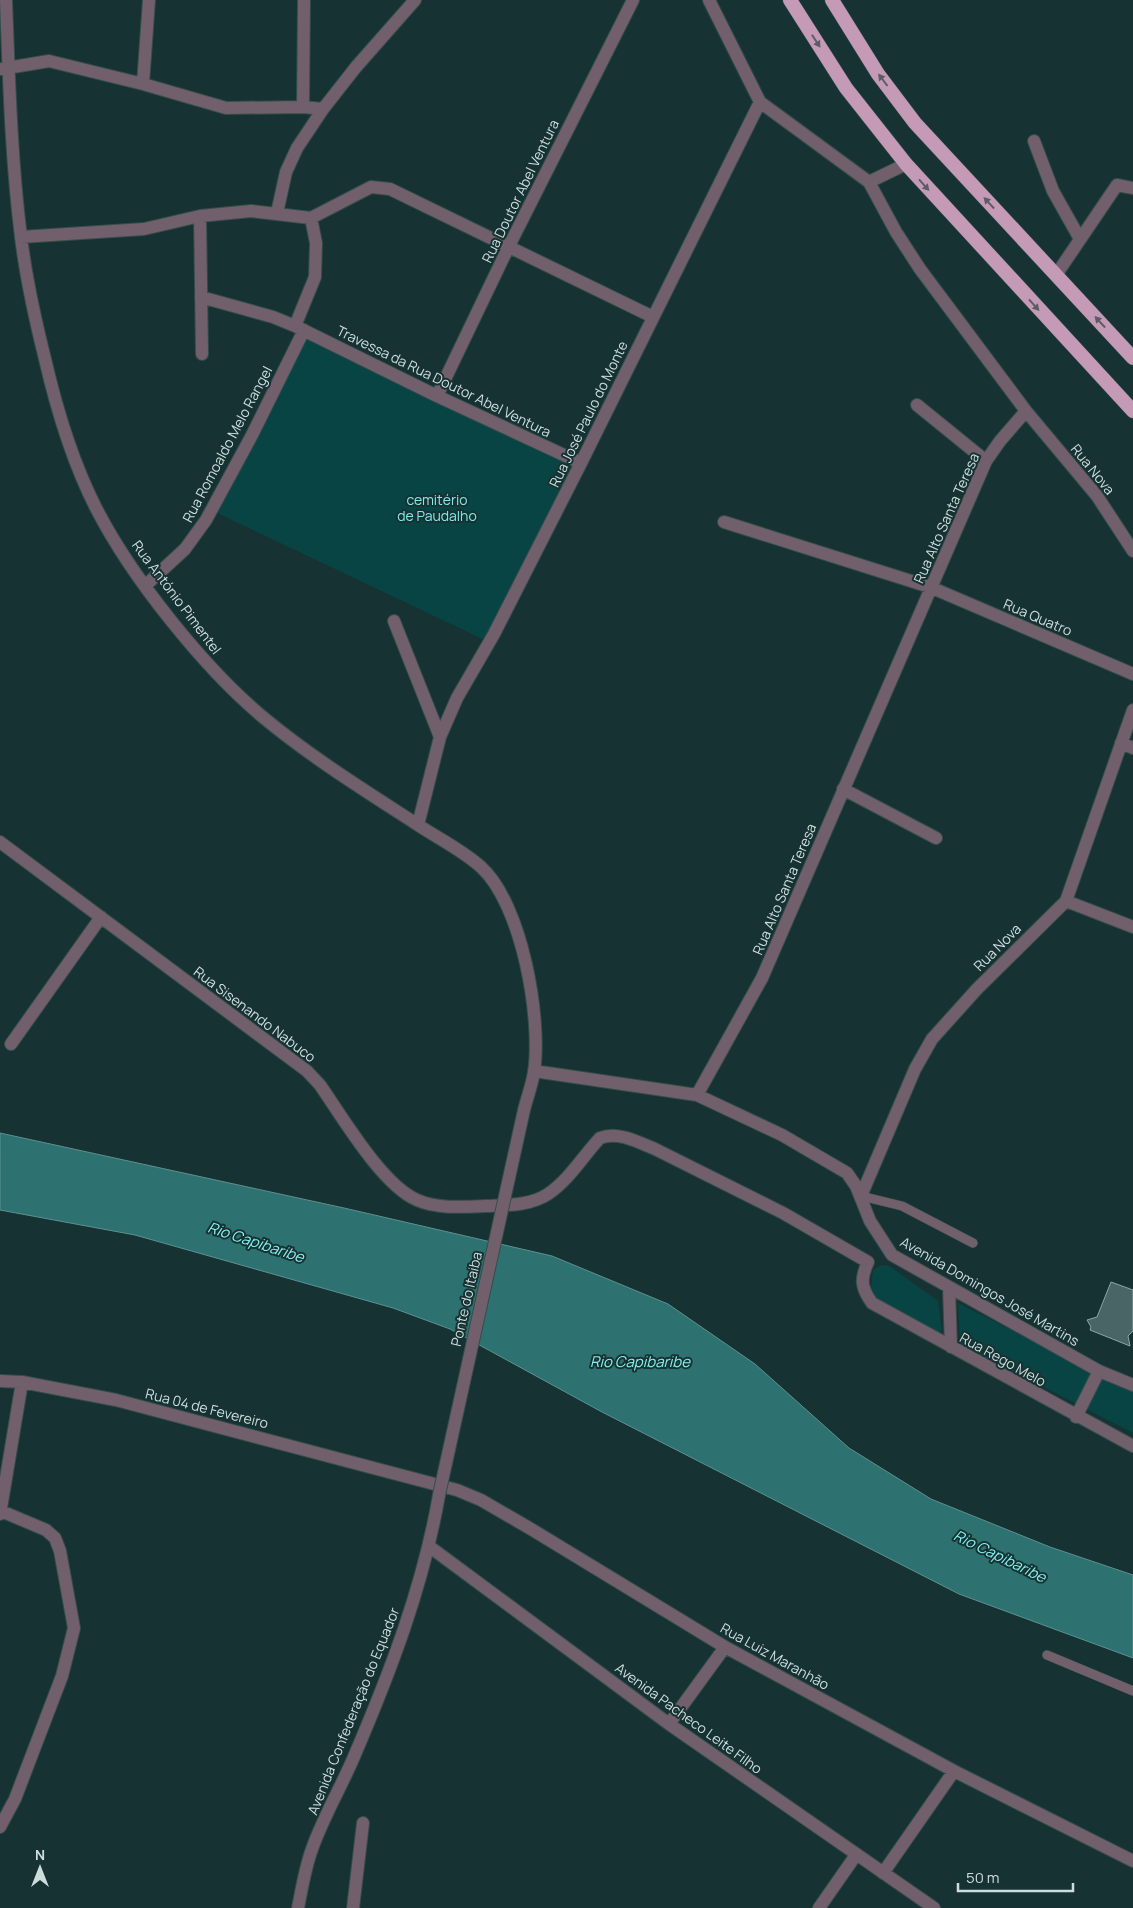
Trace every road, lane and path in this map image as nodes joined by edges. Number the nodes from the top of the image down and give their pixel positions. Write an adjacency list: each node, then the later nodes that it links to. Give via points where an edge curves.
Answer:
1 (6, 0): 9 (street, Rua António Pimentel)
2 (149, 0): 10 (street)
3 (304, 0): 12 (street)
4 (415, 0): 13 (street)
5 (709, 0): 11 (street)
6 (790, 0): 15 (highway, one-way to 15, via 846,88)
7 (832, 0): 24 (highway, one-way to 7, via 915,123 878,74)
8 (630, 1): 23 (street, Rua Doutor Abel Ventura)
9 (4, 69): 10 (street, via 49,61); 21 (street, Rua António Pimentel)
10 (142, 84): 12 (street, via 226,108)
11 (760, 102): 16 (street); 26 (street, Rua José Paulo do Monte)
12 (303, 107): 13 (street)
13 (323, 109): 18 (street, via 291,160)
14 (1034, 141): 22 (street, via 1053,191)
15 (906, 164): 16 (street); 33 (highway, one-way to 33)
16 (869, 182): 32 (street, via 920,269)
17 (1133, 188): 22 (street, via 1117,185)
18 (277, 213): 19 (street, via 251,211); 20 (street)
19 (200, 216): 21 (street, via 144,229); 25 (street)
20 (312, 218): 23 (street, via 364,190 379,187 405,196); 27 (street, Rua Romoaldo Melo Rangel, via 316,243 315,277)
21 (21, 237): 38 (street, Rua António Pimentel, via 33,309 72,456 97,510)
22 (1080, 239): 24 (street)
23 (509, 246): 26 (street); 30 (street, Rua Doutor Abel Ventura)
24 (1056, 275): 29 (highway, one-way to 24)
25 (202, 297): 27 (street, Travessa da Rua Doutor Abel Ventura, via 273,317); 28 (street)
26 (653, 317): 35 (street, Rua José Paulo do Monte)
27 (299, 328): 30 (street, Travessa da Rua Doutor Abel Ventura); 38 (street, Rua Romoaldo Melo Rangel, via 252,435 206,520 184,549)
28 (202, 354)
29 (1133, 358)
30 (437, 396): 35 (street, Travessa da Rua Doutor Abel Ventura)
31 (916, 405): 34 (street)
32 (1026, 411): 34 (street, Rua Alto Santa Teresa); 37 (street, Rua Nova, via 1097,496)
33 (1133, 411)
34 (986, 461): 39 (street, Rua Alto Santa Teresa)
35 (581, 463): 43 (street, Rua José Paulo do Monte, via 494,634 457,698)
36 (724, 522): 39 (street, Rua Quatro)
37 (1133, 550)
38 (146, 585): 46 (street, Rua António Pimentel, via 216,672 263,718)
39 (930, 587): 41 (street, Rua Quatro); 45 (street, Rua Alto Santa Teresa)
40 (394, 621): 43 (street)
41 (1133, 674)
42 (1133, 710): 44 (street, Rua Nova)
43 (440, 738): 46 (street, Rua José Paulo do Monte)
44 (1127, 746): 49 (street, Rua Nova)
45 (843, 789): 47 (street); 54 (street, Rua Alto Santa Teresa, via 762,978)
46 (418, 826): 53 (street, Rua António Pimentel, via 447,842 482,868 492,879 511,914 525,961 533,1005)
47 (936, 838)
48 (0, 842): 50 (street, Rua Sisenando Nabuco)
49 (1066, 901): 51 (street); 56 (street, Rua Nova, via 932,1038 914,1069)
50 (100, 916): 52 (street); 59 (street, Rua Sisenando Nabuco, via 307,1071 391,1183 418,1201 468,1207 531,1201 548,1194 558,1185 600,1138 618,1136 655,1149 783,1213)
51 (1133, 927)
52 (11, 1044)
53 (534, 1071): 54 (street, Avenida Domingos José Martins); 55 (street, Rua António Pimentel)
54 (697, 1095): 56 (street, Avenida Domingos José Martins, via 782,1135 839,1168 853,1180)
55 (524, 1110): 70 (street, Ponte do Itaiba, bridge)
56 (861, 1196): 57 (lane, via 902,1206); 58 (street, Avenida Domingos José Martins, via 870,1221)
57 (973, 1243)
58 (892, 1255): 59 (street); 60 (street, Avenida Domingos José Martins)
59 (868, 1262): 61 (street, Rua Rego Melo, via 862,1278 864,1290 872,1302)
60 (949, 1288): 61 (street); 62 (street, Avenida Domingos José Martins)
61 (952, 1347): 66 (street, Rua Rego Melo)
62 (1099, 1371): 65 (street, Avenida Domingos José Martins); 66 (street)
63 (0, 1381): 64 (street, Rua 04 de Fevereiro)
64 (22, 1382): 68 (street); 69 (street, Rua 04 de Fevereiro, via 116,1400)
65 (1133, 1385)
66 (1076, 1417): 67 (street, Rua Rego Melo)
67 (1133, 1446)
68 (4, 1456): 71 (street)
69 (405, 1475): 73 (street, Rua Luiz Maranhão, via 481,1500)
70 (439, 1495): 72 (street, Avenida Confederação do Equador)
71 (0, 1512): 79 (street, via 46,1530 55,1538 74,1628 62,1676 15,1799)
72 (430, 1547): 76 (street, Avenida Pacheco Leite Filho); 83 (street, Avenida Confederação do Equador, via 413,1606 380,1694 312,1848)
73 (725, 1647): 76 (street); 77 (street, Rua Luiz Maranhão)
74 (1047, 1654): 75 (lane)
75 (1133, 1691)
76 (669, 1724): 80 (street, Avenida Pacheco Leite Filho)
77 (954, 1771): 81 (street, Rua Luiz Maranhão); 82 (street)
78 (362, 1823): 84 (street)
79 (0, 1827)
80 (856, 1855): 82 (street, Avenida Pacheco Leite Filho); 85 (street)
81 (1133, 1861)
82 (883, 1873): 86 (street, Avenida Pacheco Leite Filho)
83 (298, 1908)
84 (353, 1908)
85 (819, 1908)
86 (934, 1908)

